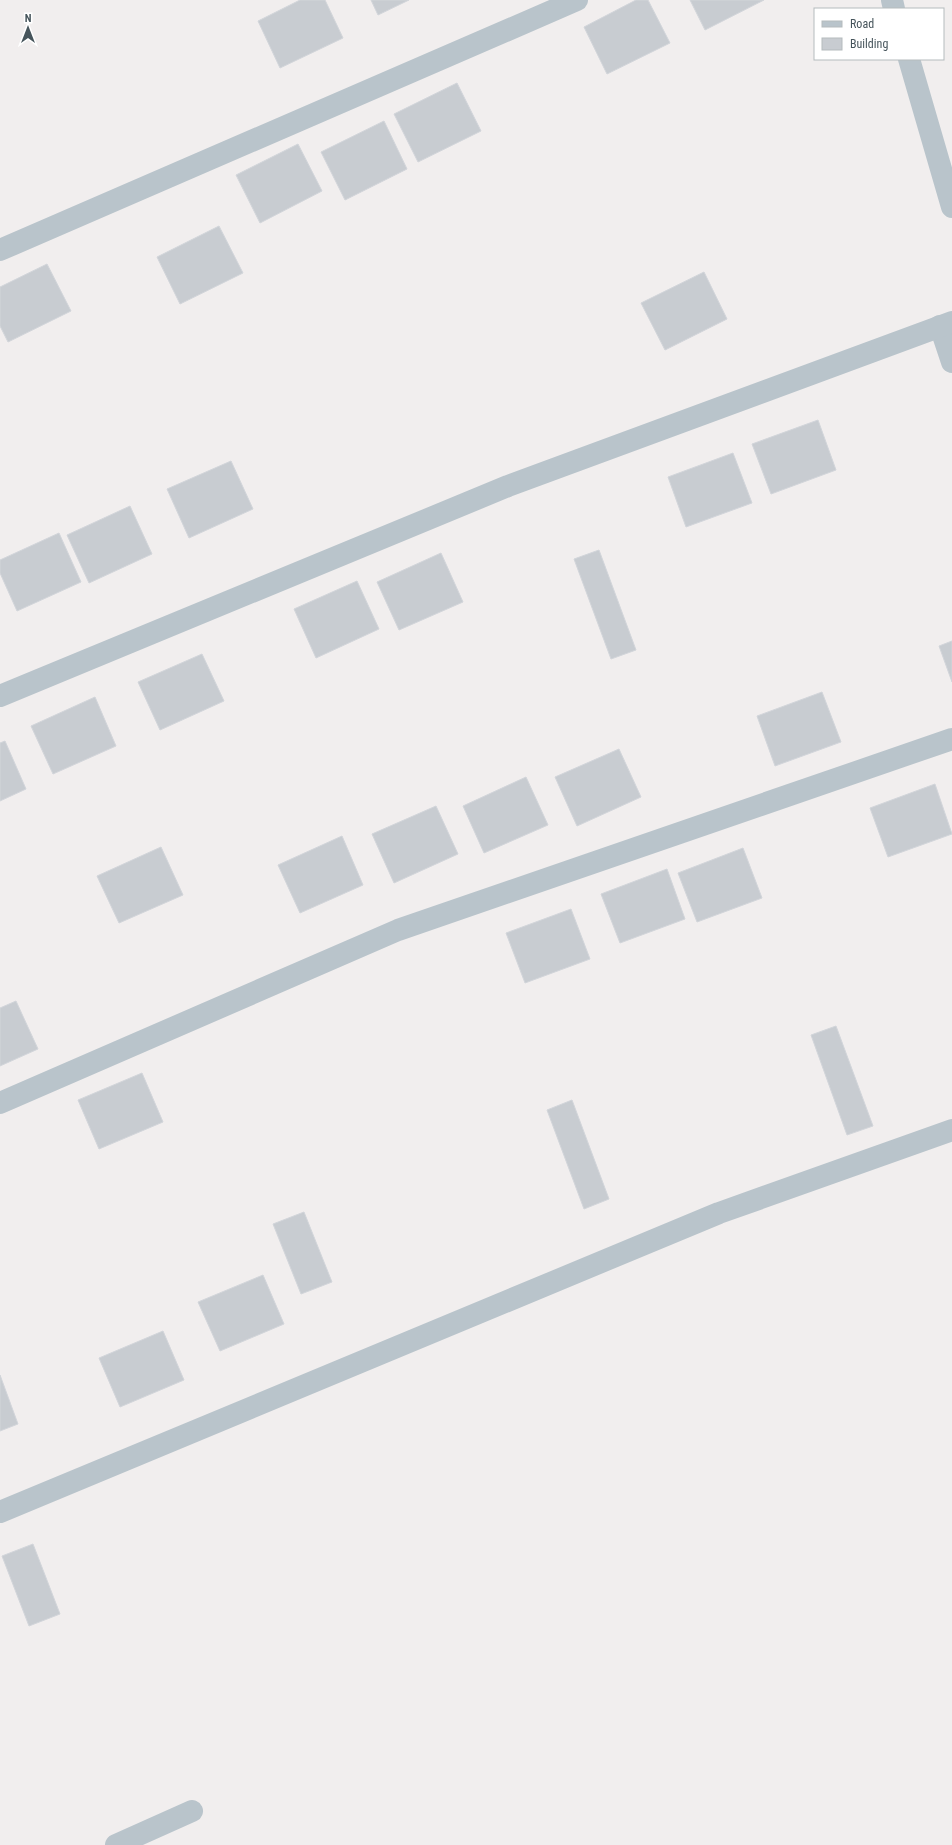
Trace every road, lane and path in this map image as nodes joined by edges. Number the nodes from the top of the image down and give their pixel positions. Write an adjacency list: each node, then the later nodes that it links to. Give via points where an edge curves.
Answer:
1 (577, 0): 4 (street)
2 (909, 60): 3 (street)
3 (952, 207)
4 (0, 250)
5 (946, 324): 6 (street); 7 (street, via 508,486)
6 (952, 362)
7 (0, 696)
8 (952, 739): 9 (street, via 398,930)
9 (0, 1104)
10 (952, 1130): 11 (street, via 719,1213)
11 (0, 1512)
12 (192, 1811): 13 (street)
13 (116, 1845)

